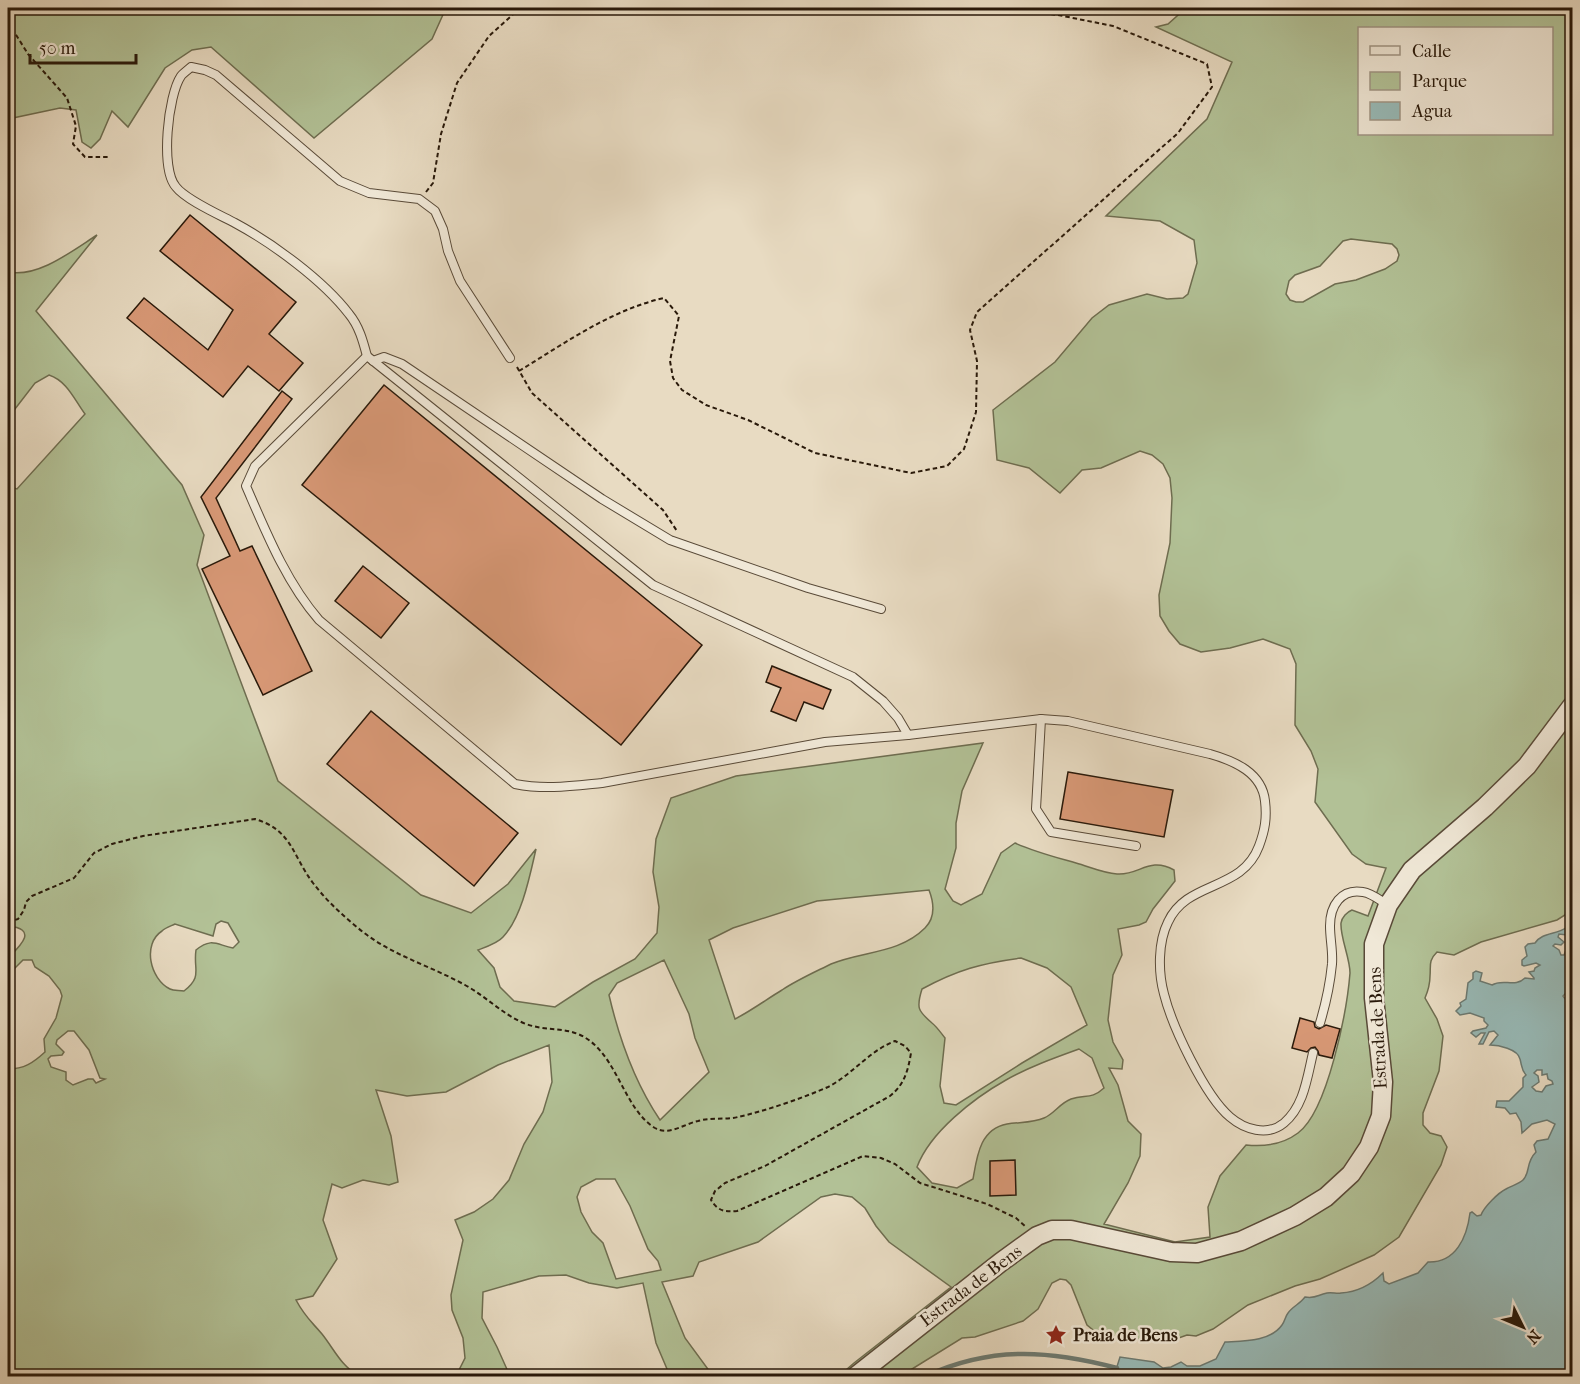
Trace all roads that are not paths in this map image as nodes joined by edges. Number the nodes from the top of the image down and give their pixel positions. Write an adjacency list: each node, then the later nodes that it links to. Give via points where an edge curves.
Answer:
1 (370, 358): 2 (lane, via 350,315 327,290 250,232 176,187 169,171 167,150 175,89 191,67 216,75 340,181 369,193 419,199 435,211 460,281); 3 (lane, via 384,357 402,364 602,499 670,540); 6 (lane, via 653,585 853,677 883,701); 6 (lane, via 255,466 246,486 274,547 306,605 319,620 515,784 537,788 602,783 825,742)
2 (512, 360)
3 (881, 609)
4 (1572, 706): 8 (street, Estrada de Bens, via 1527,766 1412,870)
5 (1041, 719): 6 (lane); 7 (lane, via 1036,809 1051,832); 10 (lane, via 1068,721 1210,754 1244,768 1257,779 1267,817 1256,855 1230,879 1198,892 1168,921 1161,945 1163,993 1181,1039 1218,1107 1252,1130 1282,1125 1296,1110)
6 (908, 735)
7 (1136, 846)
8 (1388, 904): 9 (lane, via 1365,892 1352,891 1339,897 1329,925 1332,961 1329,993); 11 (street, Estrada de Bens, via 1374,944 1374,998 1383,1082 1380,1116 1369,1147 1351,1174 1326,1197 1241,1241 1197,1253 1171,1252 1071,1230 1052,1230 1037,1236)
9 (1320, 1023)
10 (1313, 1053)
11 (856, 1377)

